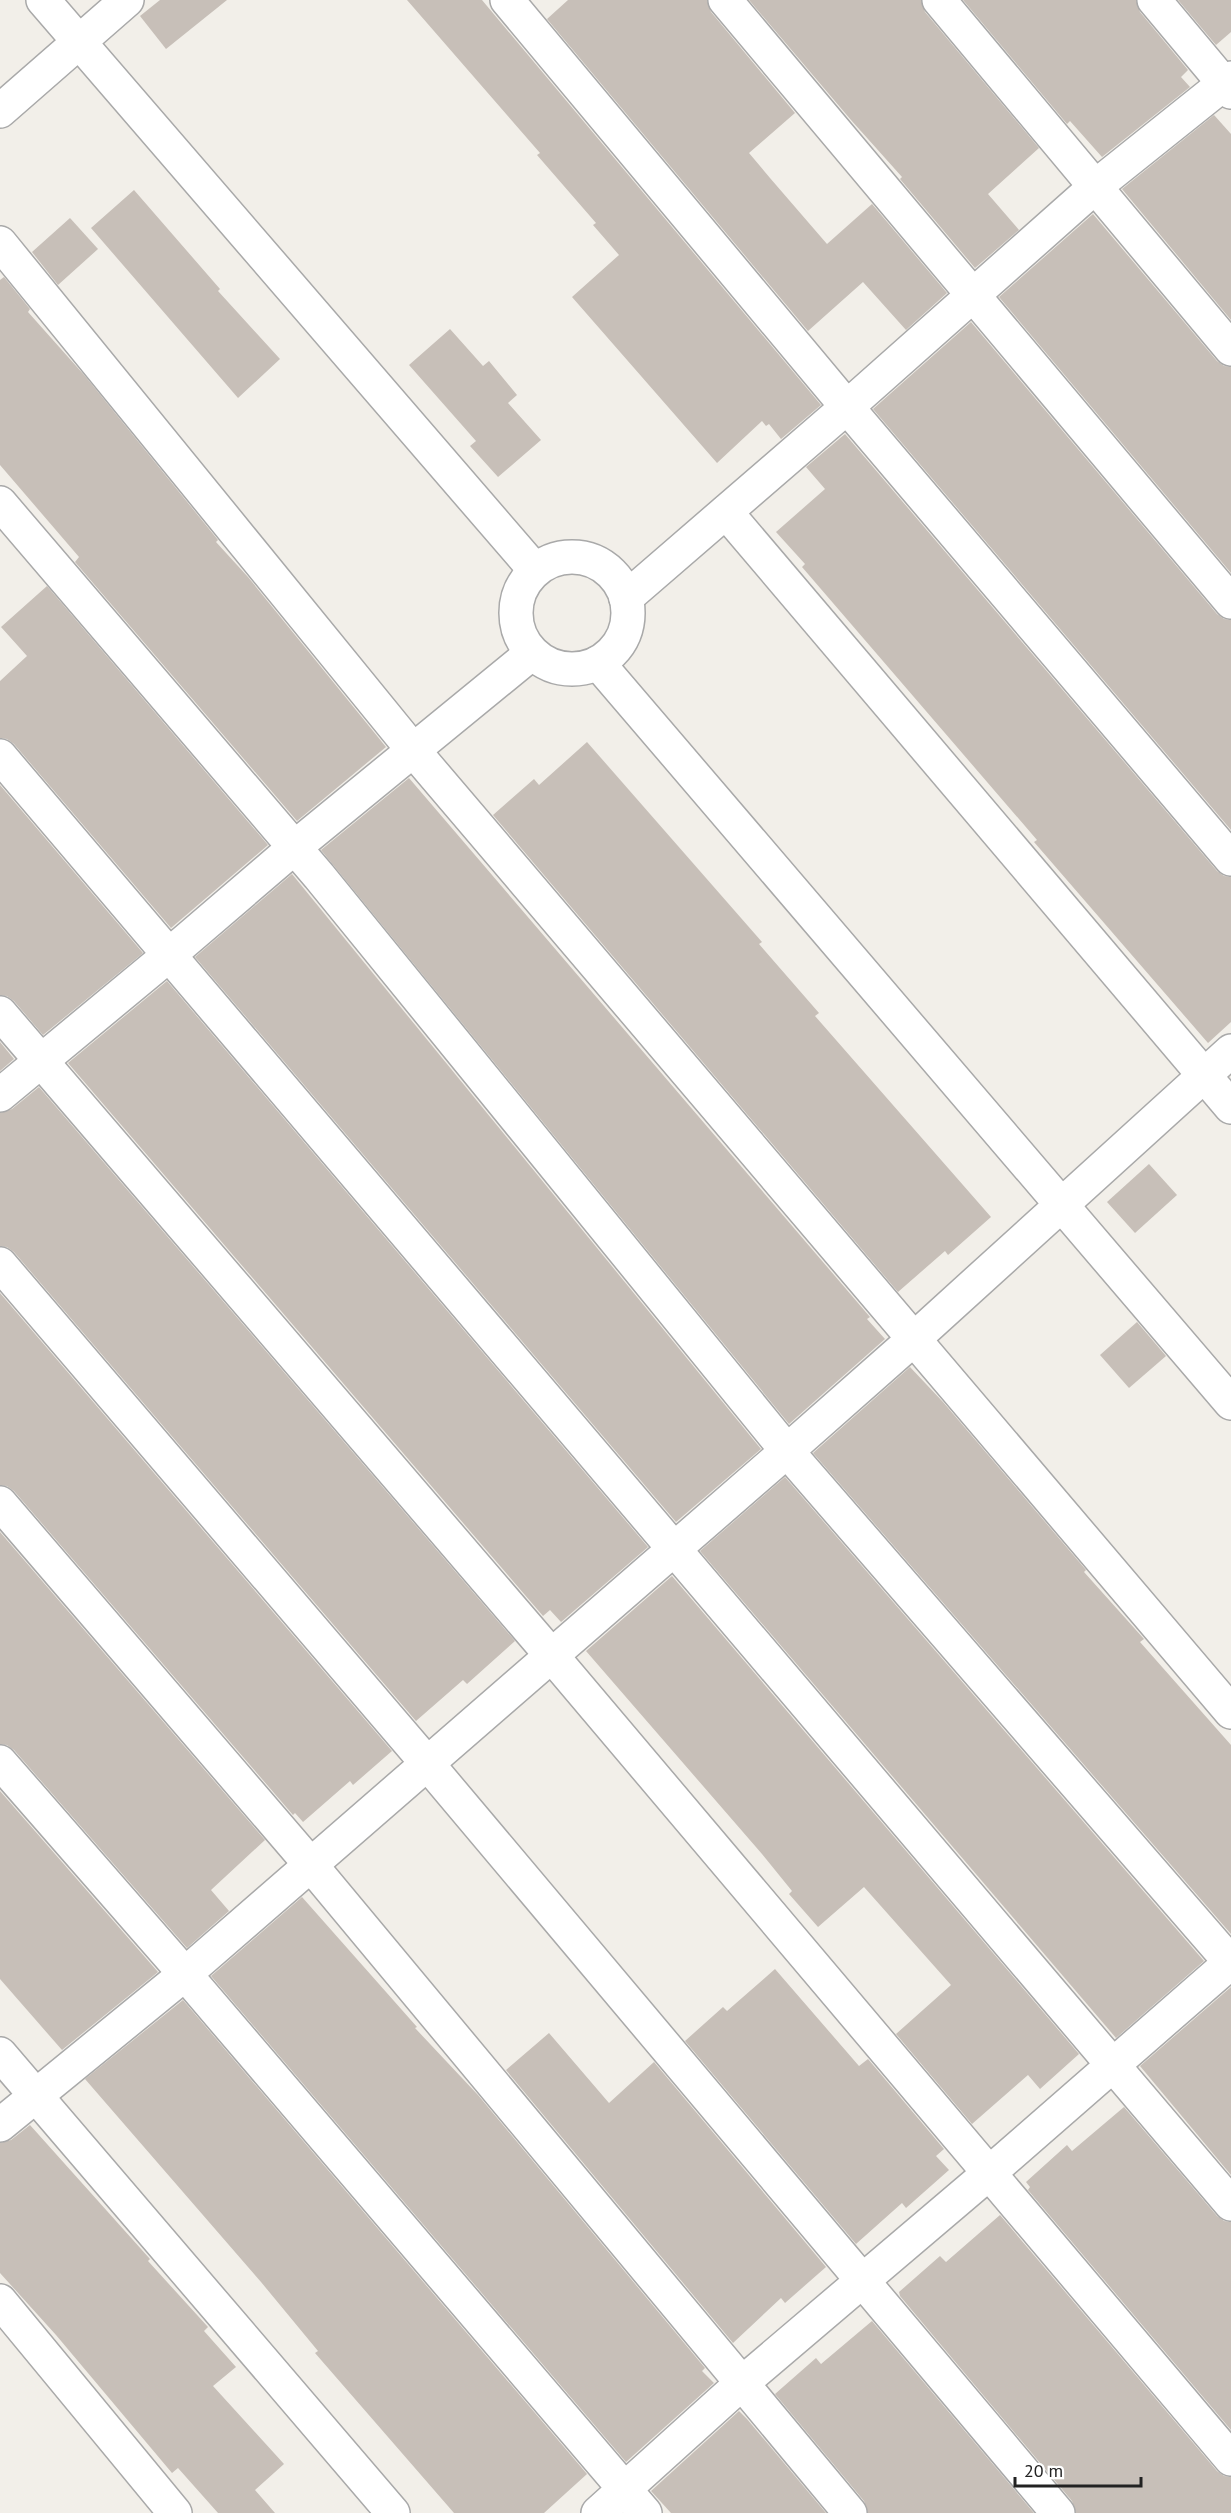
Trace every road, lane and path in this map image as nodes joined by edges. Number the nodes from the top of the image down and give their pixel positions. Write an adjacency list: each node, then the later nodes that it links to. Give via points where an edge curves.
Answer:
1 (43, 0): 7 (street)
2 (127, 0): 7 (street)
3 (507, 0): 14 (street)
4 (725, 0): 12 (street)
5 (939, 0): 10 (street)
6 (1154, 0): 8 (street)
7 (79, 41): 9 (street); 17 (street)
8 (1229, 84): 10 (street)
9 (0, 111)
10 (1096, 186): 12 (street); 13 (street)
11 (0, 243): 22 (street)
12 (971, 295): 14 (street); 19 (street)
13 (1231, 349)
14 (846, 408): 16 (street); 25 (street)
15 (0, 503): 24 (street)
16 (726, 512): 18 (street); 30 (street)
17 (535, 570): 18 (street, via 570,557 589,559 619,581); 20 (street, via 516,602 521,638)
18 (626, 598): 21 (street, via 628,617 624,635)
19 (1231, 602)
20 (532, 653): 21 (street, via 563,669); 22 (street)
21 (598, 663): 33 (street)
22 (413, 750): 24 (street); 35 (street)
23 (0, 756): 26 (street)
24 (295, 847): 26 (street); 37 (street)
25 (1231, 859)
26 (169, 955): 29 (street); 39 (street)
27 (0, 1013): 29 (street)
28 (1231, 1051): 30 (street)
29 (39, 1061): 31 (street); 40 (street)
30 (1203, 1075): 32 (street); 33 (street)
31 (0, 1095)
32 (1231, 1107)
33 (1061, 1206): 35 (street); 36 (street)
34 (0, 1264): 43 (street)
35 (915, 1338): 37 (street); 41 (street)
36 (1231, 1403)
37 (787, 1450): 39 (street); 45 (street)
38 (0, 1503): 44 (street)
39 (673, 1549): 40 (street); 48 (street)
40 (552, 1656): 43 (street); 51 (street)
41 (1231, 1712)
42 (0, 1762): 46 (street)
43 (426, 1762): 44 (street); 53 (street)
44 (310, 1864): 46 (street); 55 (street)
45 (1231, 1963): 48 (street)
46 (185, 1974): 49 (street); 57 (street)
47 (0, 2054): 49 (street)
48 (1113, 2065): 51 (street); 52 (street)
49 (35, 2097): 50 (street); 59 (street)
50 (0, 2125)
51 (988, 2175): 53 (street); 56 (street)
52 (1231, 2205)
53 (862, 2281): 55 (street); 62 (street)
54 (0, 2301): 58 (street)
55 (742, 2384): 57 (street); 61 (street)
56 (1231, 2459)
57 (635, 2501): 60 (street)
58 (175, 2513)
59 (393, 2513)
60 (598, 2513)
61 (850, 2513)
62 (1058, 2513)

